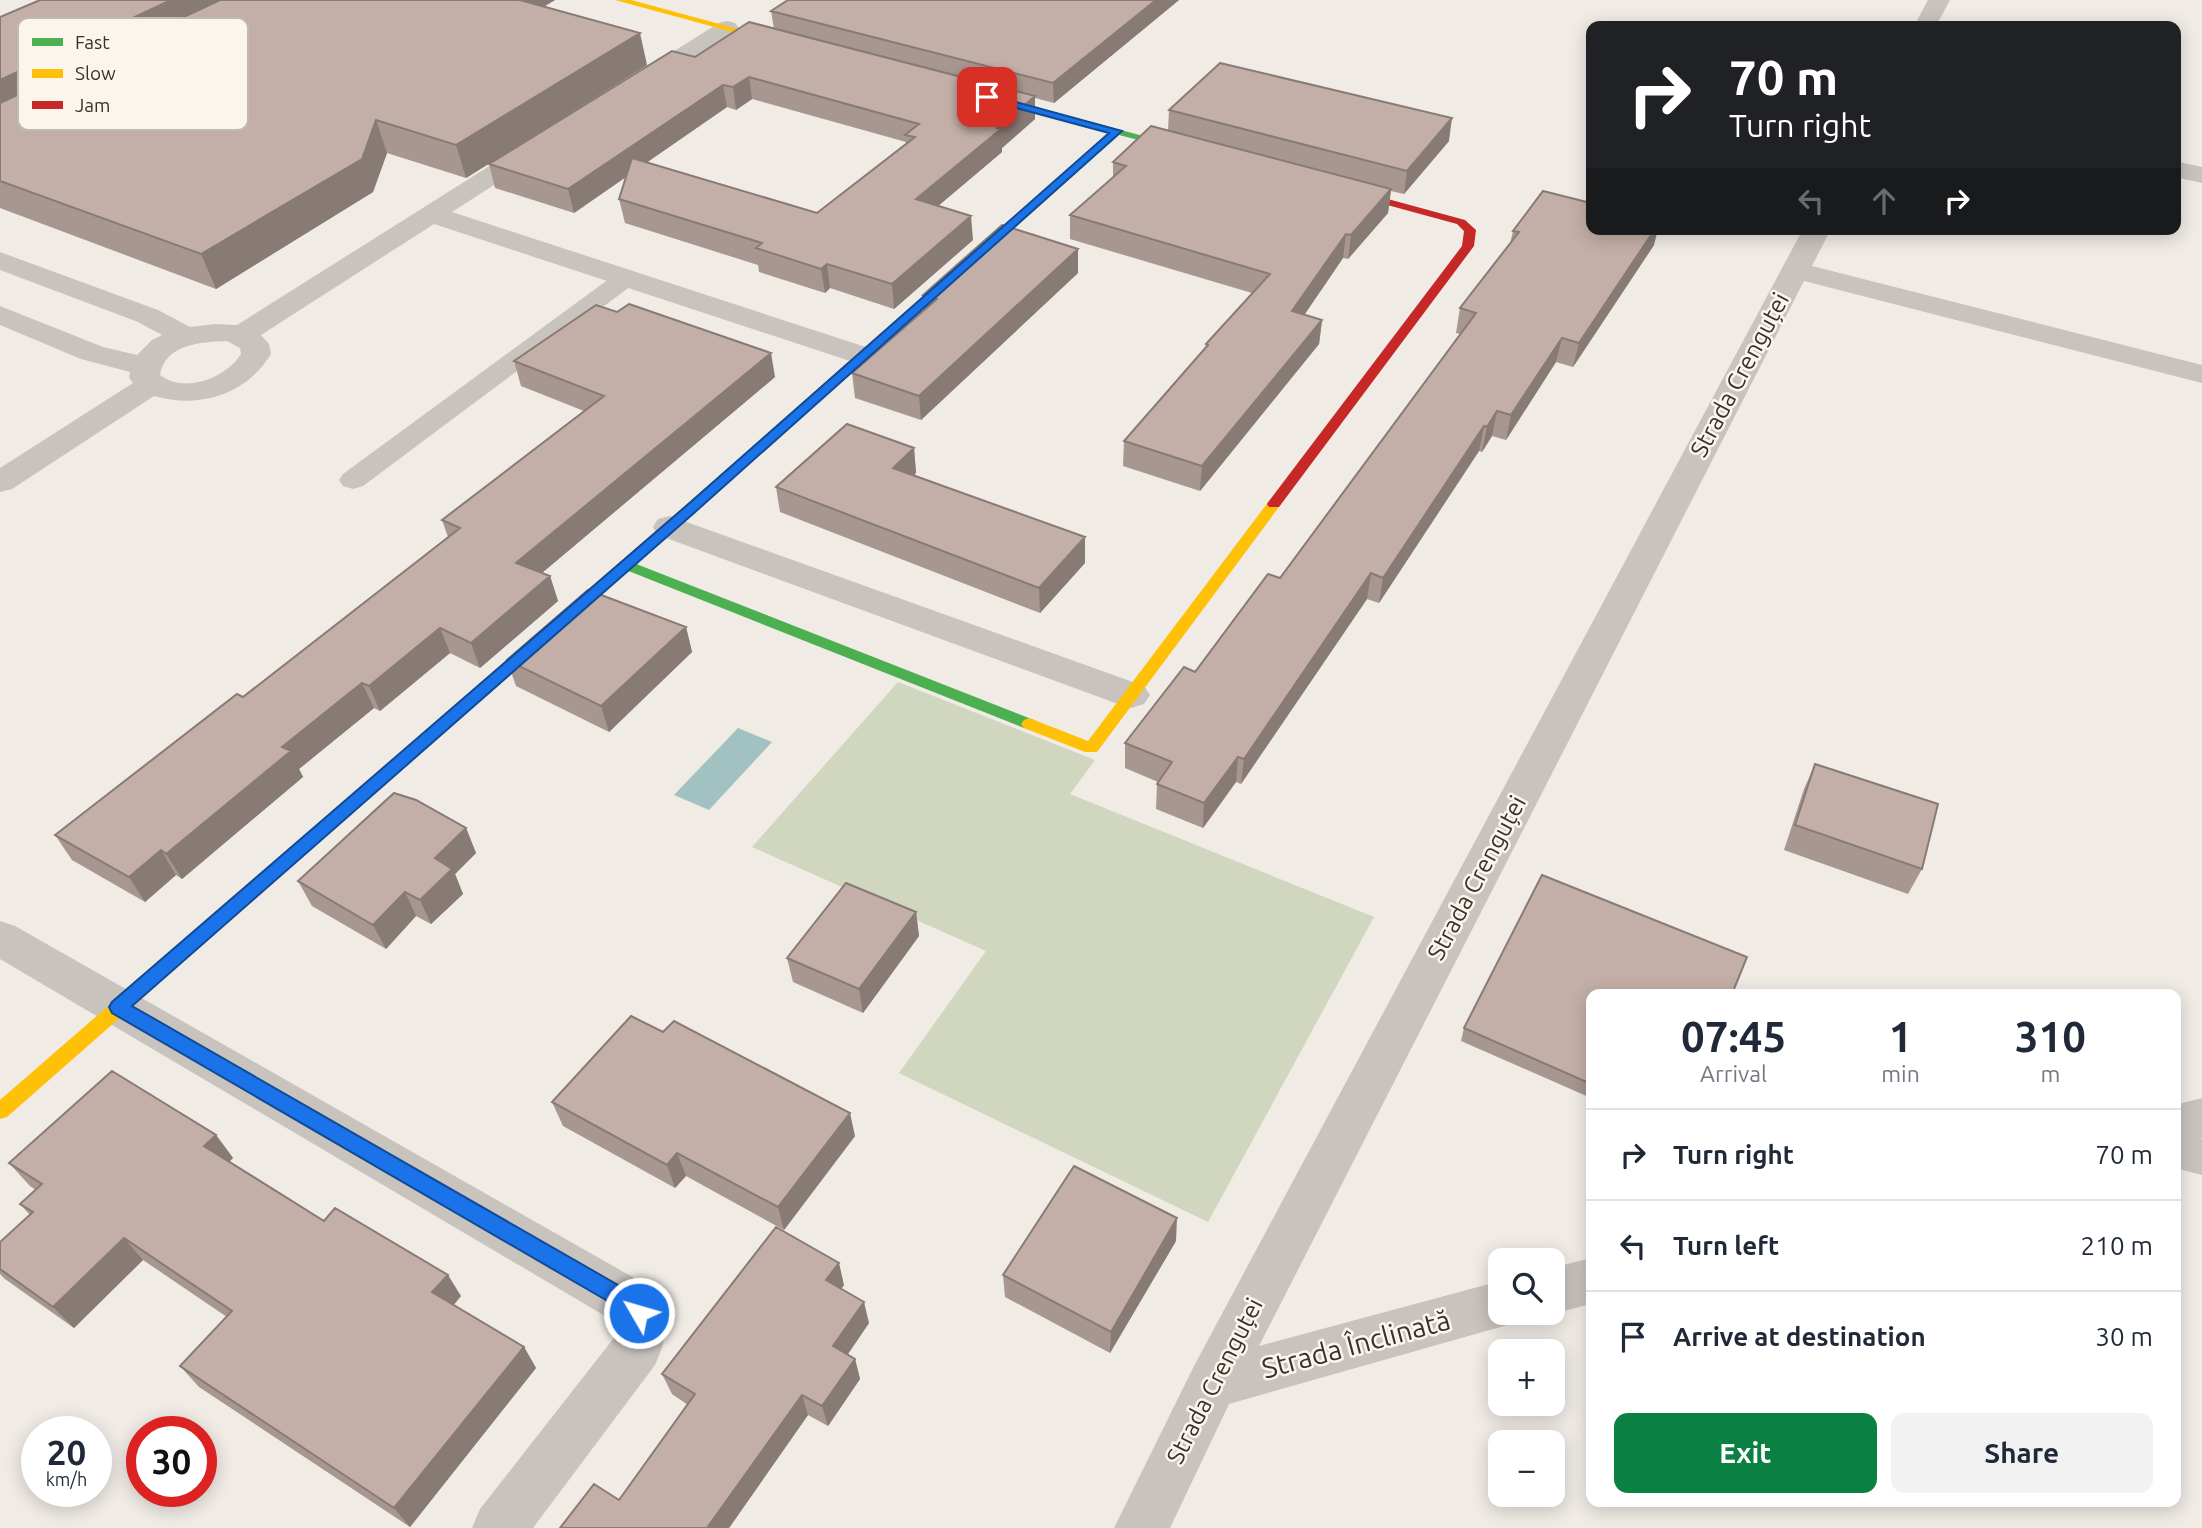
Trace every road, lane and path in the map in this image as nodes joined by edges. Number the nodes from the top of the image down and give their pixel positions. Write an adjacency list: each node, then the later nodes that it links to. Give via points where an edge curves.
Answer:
1 (620, 0): 4 (street)
2 (1939, 0): 3 (street)
3 (1928, 21)
4 (727, 28): 5 (street); 6 (street)
5 (808, 49)
6 (624, 92)
7 (969, 92): 8 (street)
8 (1116, 131): 10 (street); 22 (street)
9 (555, 135): 14 (street)
10 (1208, 155)
11 (2181, 170): 12 (street)
12 (2202, 175)
13 (1326, 185): 29 (street, via 1461,222 1470,230 1468,246)
14 (429, 214): 18 (street); 20 (street)
15 (1813, 235): 17 (street, Strada Crenguței)
16 (4, 266): 21 (street, via 148,316)
17 (1795, 270): 23 (street); 40 (street, Strada Crenguței)
18 (626, 278): 22 (street); 25 (lane)
19 (0, 315): 24 (street)
20 (242, 335): 21 (street, via 209,332); 24 (street, via 254,344 256,354 248,368 234,378 196,391 176,392)
21 (185, 336): 24 (street, via 160,348)
22 (864, 356): 27 (street)
23 (2202, 374)
24 (147, 376): 26 (street)
25 (353, 480)
26 (0, 482)
27 (670, 527): 28 (street); 29 (street)
28 (626, 565): 29 (street, via 1091,748); 31 (street)
29 (1131, 695)
30 (0, 938): 31 (street)
31 (118, 1007): 32 (street); 41 (street, via 618,1296 639,1313 642,1334 637,1348)
32 (0, 1111)
33 (2202, 1118): 34 (street)
34 (2181, 1123)
35 (2181, 1152): 36 (lane)
36 (2202, 1157)
37 (1586, 1282): 38 (street)
38 (1565, 1288)
39 (1488, 1308): 40 (street, Strada Înclinată)
40 (1212, 1384): 42 (street, Strada Crenguței)
41 (499, 1528)
42 (1141, 1528)

